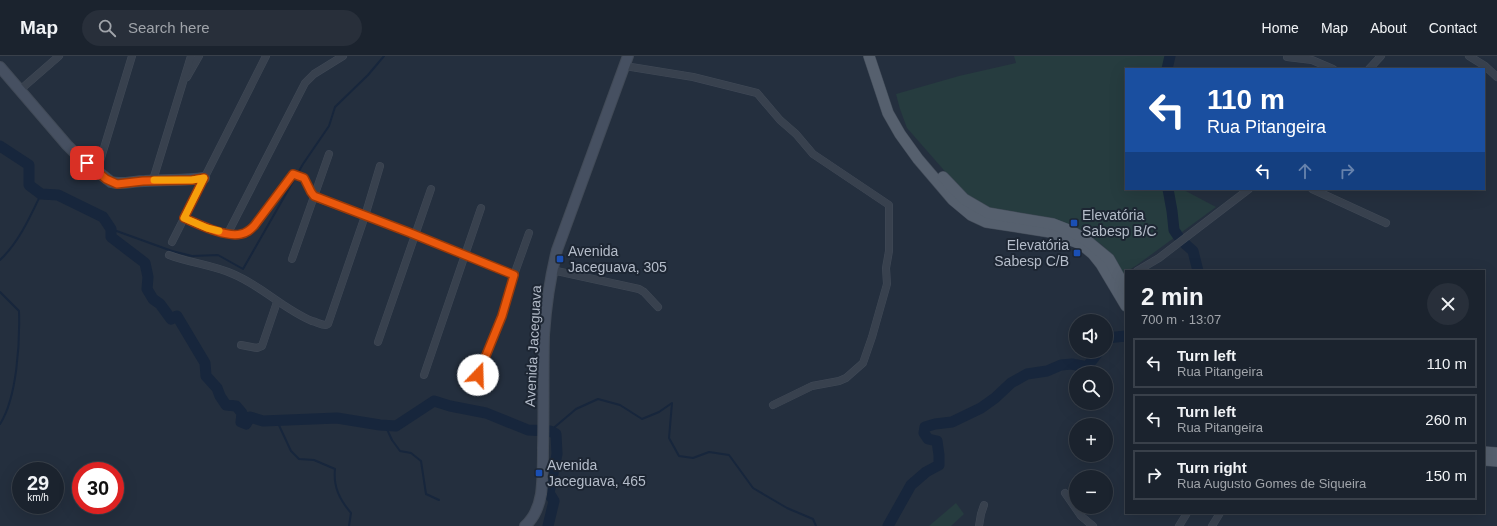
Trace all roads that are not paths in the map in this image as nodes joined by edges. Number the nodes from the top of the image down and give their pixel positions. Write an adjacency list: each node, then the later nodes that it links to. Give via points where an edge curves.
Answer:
1 (59, 56): 19 (street)
2 (132, 56): 22 (street)
3 (190, 56): 18 (street)
4 (199, 56): 18 (street)
5 (266, 56): 23 (street)
6 (343, 56): 34 (street, via 314,74 305,83)
7 (628, 56): 13 (main road, Avenida Jaceguava)
8 (869, 56): 40 (main road, via 888,113 900,134 953,200 986,222 1038,230 1068,238 1081,244)
9 (877, 56): 44 (main road, via 895,110 905,131 964,199 988,213 1053,224 1071,231 1099,249)
10 (1381, 56): 16 (street)
11 (1469, 56): 17 (street)
12 (1287, 57): 15 (street, via 1312,60)
13 (625, 66): 41 (main road, Avenida Jaceguava, via 557,250); 53 (street, via 693,77 757,93 812,154 889,205 887,284 863,363 839,382 812,386)
14 (0, 67): 19 (main road)
15 (1330, 68)
16 (1370, 68)
17 (1497, 77)
18 (182, 87): 24 (street)
19 (20, 90): 22 (main road, via 67,145)
20 (329, 154): 28 (street)
21 (380, 166): 30 (street)
22 (97, 171): 24 (main road, via 117,184)
23 (204, 178): 24 (main road); 31 (street)
24 (153, 180)
25 (431, 189): 35 (street)
26 (1248, 190): 42 (street, via 1159,258)
27 (1314, 190): 32 (street)
28 (314, 196): 30 (street); 34 (street, via 304,178 293,174 249,231); 39 (street)
29 (481, 208): 38 (street)
30 (365, 216): 35 (street); 46 (street, via 328,324 324,325 298,315)
31 (184, 218): 34 (street); 36 (street)
32 (1386, 223)
33 (529, 233): 43 (street)
34 (228, 234)
35 (415, 235): 38 (street); 49 (street)
36 (172, 242)
37 (169, 255): 46 (street, via 232,273 251,282)
38 (465, 256): 43 (street); 51 (street)
39 (292, 259)
40 (1102, 264): 44 (main road, via 1116,279); 47 (main road)
41 (552, 270): 48 (street, via 639,289); 62 (main road, Avenida Jaceguava, via 546,302 544,336 541,493)
42 (1139, 270)
43 (514, 275): 52 (street, via 502,316)
44 (1124, 282): 45 (main road, via 1119,286)
45 (1125, 298)
46 (277, 302): 50 (street, via 262,346 256,348)
47 (1125, 304)
48 (658, 307)
49 (378, 342)
50 (241, 344)
51 (424, 375)
52 (478, 375)
53 (773, 405)
54 (1485, 452): 55 (main road)
55 (1497, 453)
56 (1485, 460): 57 (main road)
57 (1497, 461)
58 (1064, 493): 64 (street)
59 (984, 505): 63 (street)
60 (1186, 514): 65 (street)
61 (1219, 514): 66 (street)
62 (528, 525)
63 (979, 526)
64 (1093, 526)
65 (1179, 526)
66 (1212, 526)

